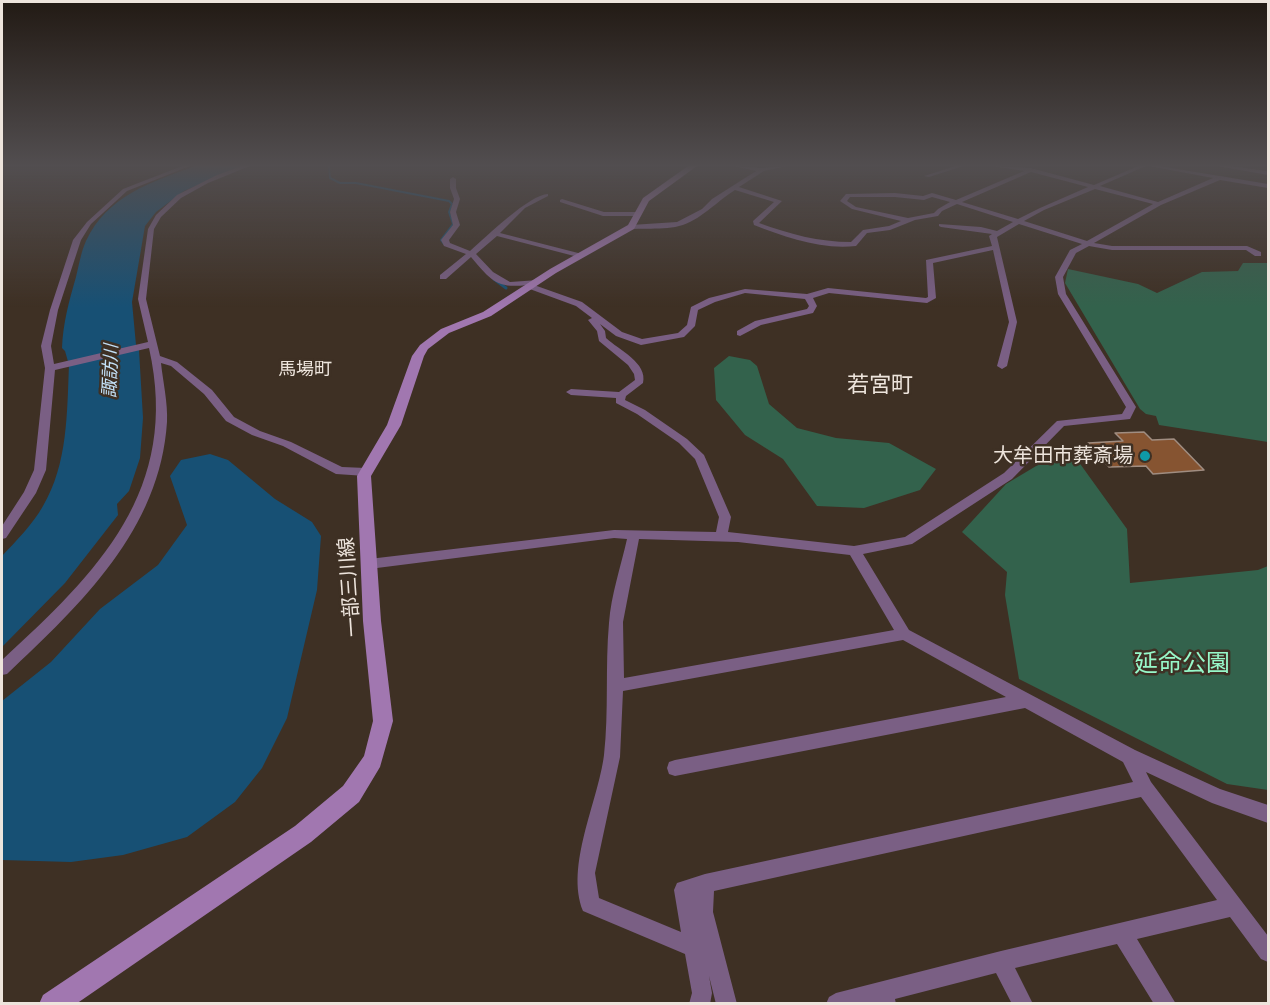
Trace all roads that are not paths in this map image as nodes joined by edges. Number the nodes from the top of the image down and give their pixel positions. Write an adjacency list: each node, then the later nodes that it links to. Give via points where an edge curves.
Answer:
1 (100, 213): 34 (street, via 77,240 54,310 46,346)
2 (162, 213): 31 (street, via 152,229 142,299)
3 (453, 213): 23 (street, via 457,225 445,240)
4 (517, 213): 18 (street)
5 (600, 213): 14 (street)
6 (638, 213): 14 (main road, 一部三川線)
7 (699, 213): 14 (street, via 678,224)
8 (765, 213): 15 (street, via 755,222 797,239 835,245 854,244 866,231 890,228)
9 (876, 213): 15 (street)
10 (991, 213): 16 (street)
11 (1034, 213): 16 (street)
12 (1143, 213): 21 (street)
13 (936, 215): 15 (street); 17 (street)
14 (634, 220): 25 (main road, 一部三川線)
15 (907, 220)
16 (1020, 222): 19 (street); 21 (street)
17 (941, 225): 19 (street); 20 (street)
18 (494, 233): 23 (street); 25 (street)
19 (998, 233): 22 (street, via 993,236)
20 (944, 235)
21 (1088, 244): 24 (street, via 1112,248 1247,248); 41 (street, via 1073,252 1059,277 1062,294 1131,407 1126,417 1061,423 1008,476 908,541)
22 (996, 247): 28 (street, via 929,262 932,298 927,301 828,290); 33 (street, via 1013,322)
23 (472, 254): 26 (street); 27 (street, via 490,274 509,285)
24 (1258, 254)
25 (579, 256): 27 (main road, 一部三川線)
26 (443, 277)
27 (533, 284): 29 (street); 37 (main road, 一部三川線, via 509,302 445,331 424,347 394,425)
28 (808, 297): 29 (street, via 758,291 729,294 694,309 691,326 681,336 641,342 618,334); 30 (street, via 813,306 810,311 758,323)
29 (572, 300): 36 (street, via 601,331 602,339 634,364 640,374 640,381)
30 (740, 333)
31 (153, 344): 32 (street); 34 (street)
32 (156, 358): 37 (street, via 174,364 208,392 230,419 340,471); 44 (street, via 162,420 157,455 141,506 112,555 89,583)
33 (1002, 366)
34 (50, 368): 38 (street, via 40,470 30,493)
35 (571, 392): 36 (street)
36 (621, 395): 40 (street, via 620,401 683,441 699,458 725,517)
37 (366, 472): 42 (main road, 一部三川線)
38 (2, 534)
39 (634, 534): 40 (street); 42 (street); 45 (street, via 616,622)
40 (722, 537): 41 (street)
41 (854, 551): 43 (street)
42 (369, 564): 58 (main road, 一部三川線, via 383,721 373,760 351,794 303,834)
43 (904, 634): 45 (street); 46 (street)
44 (2, 669)
45 (616, 686): 54 (street, via 612,757 586,873 590,904)
46 (1028, 700): 47 (street); 48 (street)
47 (1129, 756): 49 (street); 50 (street, via 1218,797)
48 (675, 768)
49 (1145, 788): 51 (street); 52 (street)
50 (1269, 814)
51 (705, 883): 54 (street, via 684,890); 60 (street, via 703,912)
52 (1234, 906): 53 (street); 55 (street)
53 (1121, 932): 56 (street); 63 (street)
54 (695, 948): 59 (street, via 702,993)
55 (1269, 952)
56 (1001, 961): 57 (street); 62 (street)
57 (884, 998): 61 (street)
58 (52, 1004)
59 (699, 1004)
60 (728, 1004)
61 (836, 1004)
62 (1023, 1004)
63 (1166, 1004)

